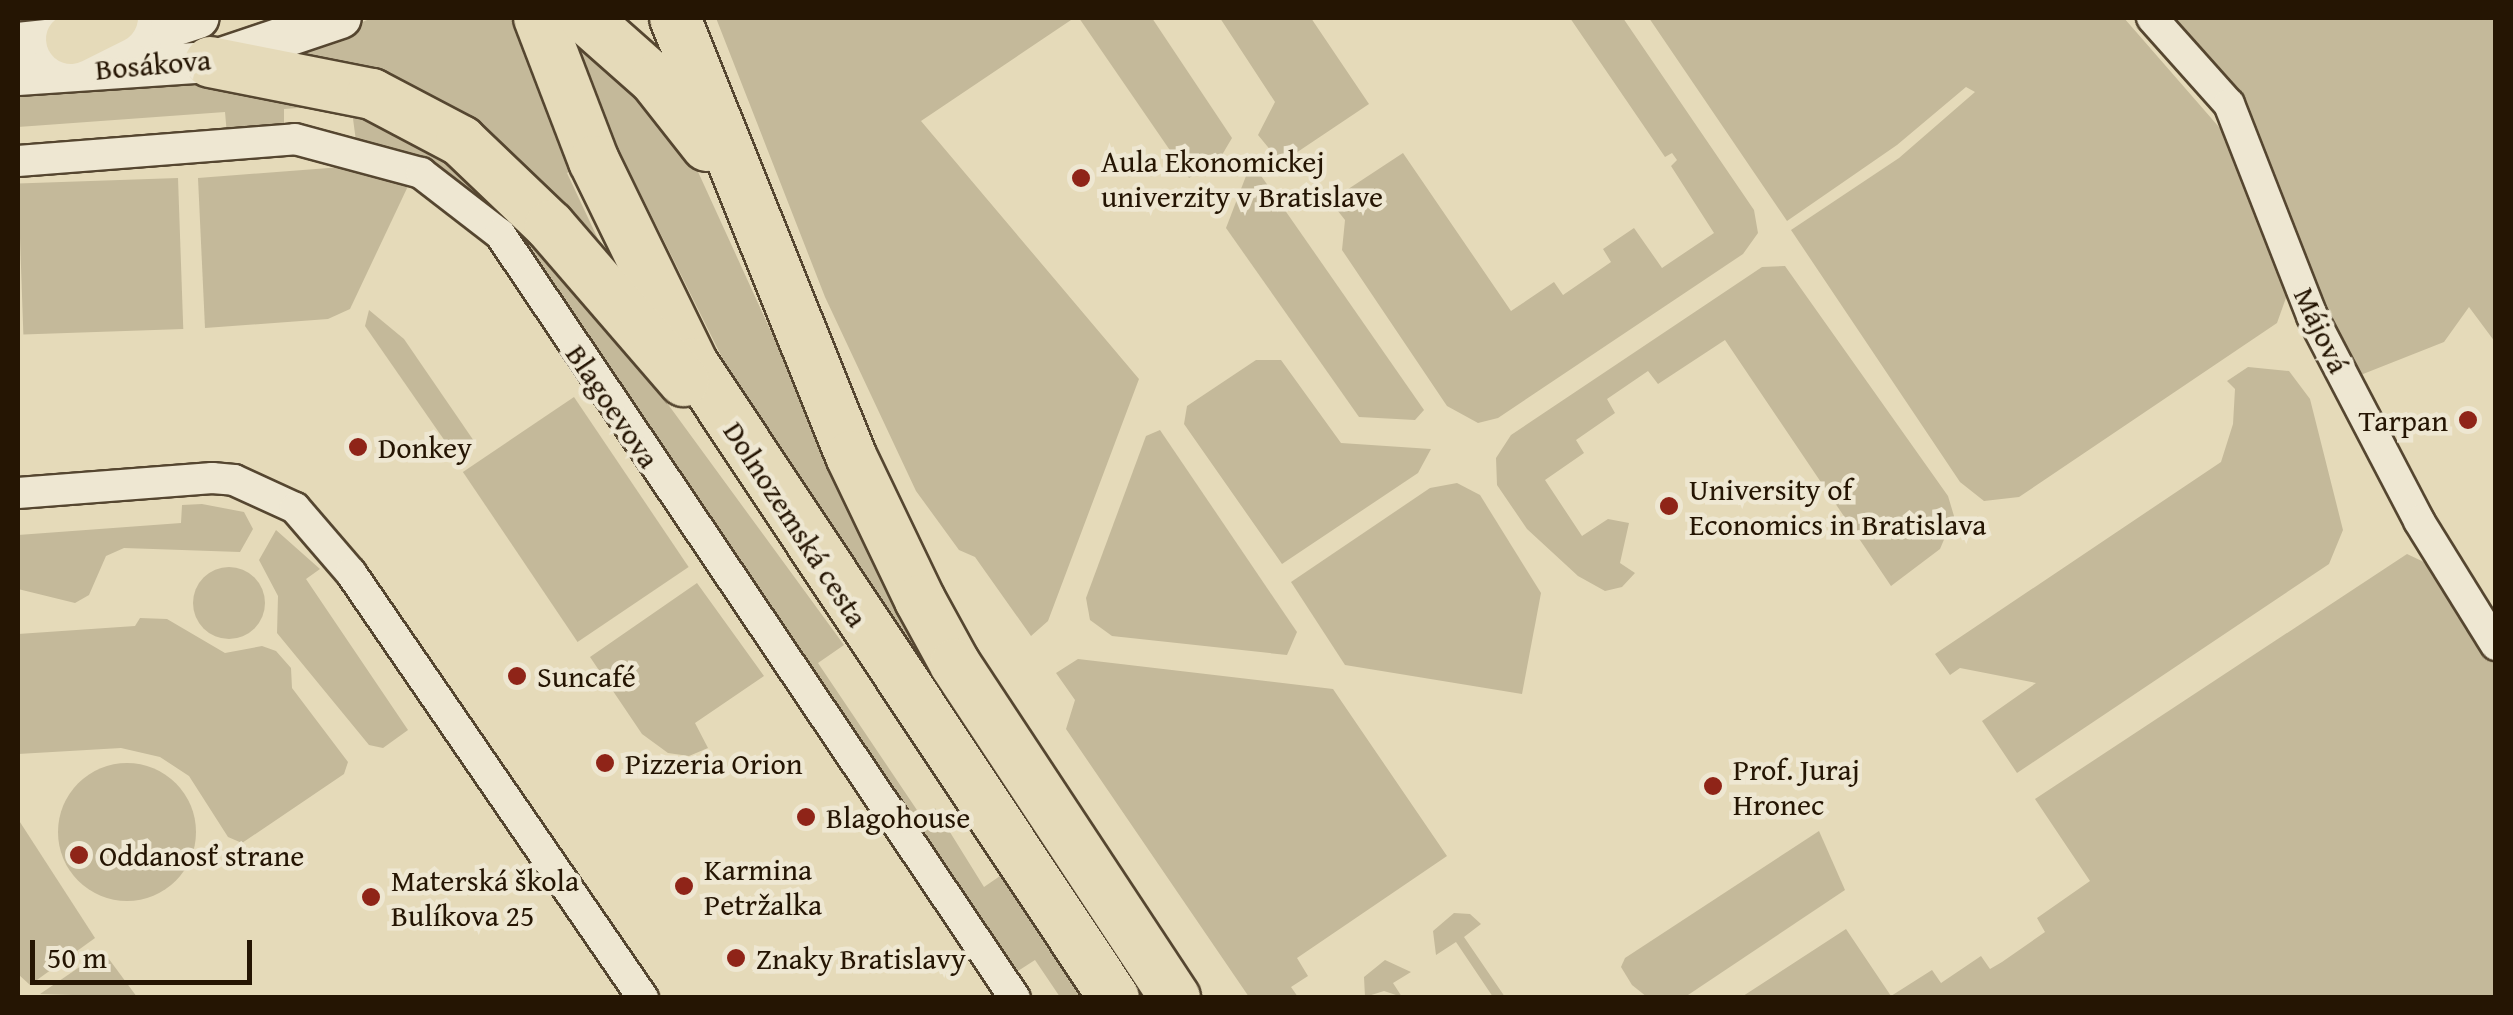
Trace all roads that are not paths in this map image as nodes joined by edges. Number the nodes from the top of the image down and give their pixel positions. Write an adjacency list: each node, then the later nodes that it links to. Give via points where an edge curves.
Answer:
1 (341, 18): 7 (street, Bosákova)
2 (539, 18): 12 (main road, Dolnozemská cesta, via 594,161 660,302)
3 (585, 18): 11 (main road, via 654,80)
4 (675, 18): 11 (main road)
5 (2152, 18): 14 (street, Májová, via 2229,104 2312,316 2419,521)
6 (92, 28): 7 (street, Bosákova); 8 (street, Bosákova)
7 (204, 40): 9 (street, Bosákova); 12 (main road, via 372,94 461,140 550,226 644,342)
8 (18, 43)
9 (18, 75)
10 (18, 161): 16 (street, Blagoevova, via 296,139 421,173 500,234)
11 (738, 185): 18 (main road, via 851,456 920,600 955,664)
12 (731, 426): 17 (main road, Dolnozemská cesta)
13 (18, 493): 15 (street, via 212,478 234,480 296,508 351,573)
14 (2496, 646)
15 (643, 998)
16 (1015, 998)
17 (1114, 998)
18 (1175, 998)

